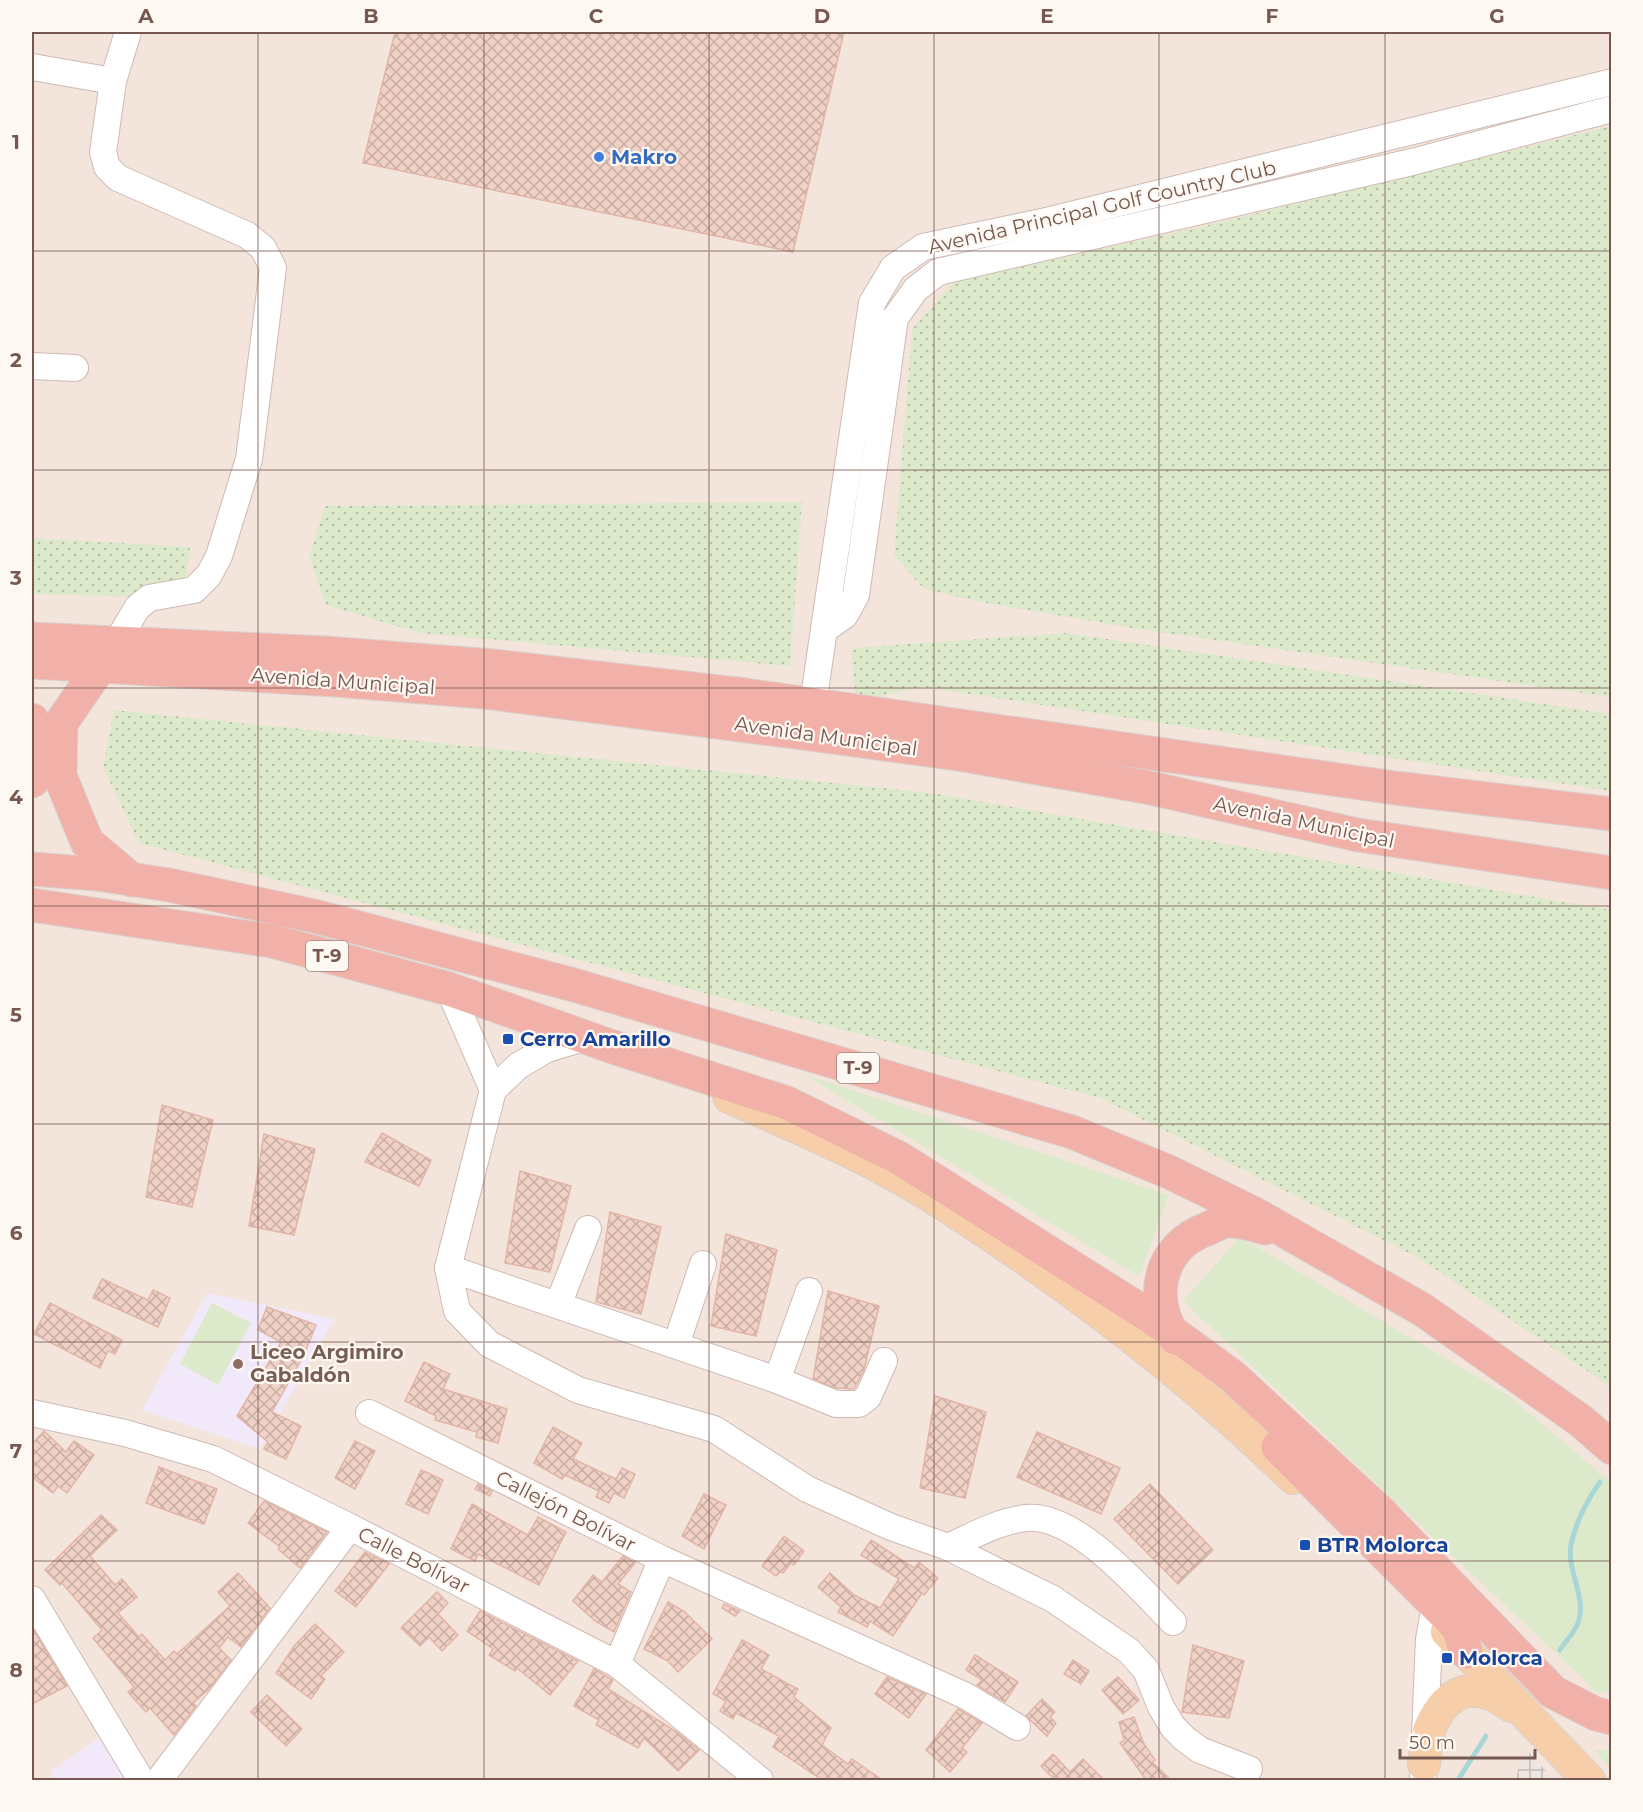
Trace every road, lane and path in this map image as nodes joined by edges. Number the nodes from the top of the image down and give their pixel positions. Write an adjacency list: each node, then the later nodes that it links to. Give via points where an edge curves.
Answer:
1 (128, 32): 3 (street)
2 (32, 67): 3 (street)
3 (112, 81): 10 (street, via 103,152 107,167 118,178 247,236 264,248 273,268 249,459 219,556 209,575 194,590 149,598 137,608)
4 (1611, 82): 8 (street, Avenida Principal Golf Country Club, via 924,247 901,262 872,303)
5 (1611, 108): 8 (street, Avenida Principal Golf Country Club, via 1412,162 938,272 916,289 896,318 856,595 845,615)
6 (32, 366): 7 (street)
7 (75, 369)
8 (824, 630): 12 (street)
9 (32, 639): 10 (highway, Avenida Municipal)
10 (109, 654): 11 (highway, Avenida Municipal); 12 (highway, Avenida Municipal, via 314,652 493,666); 17 (highway, Avenida Municipal, via 484,692 958,754 1146,788 1359,835); 18 (highway, via 61,723 60,776 87,842)
11 (32, 662)
12 (813, 704): 15 (highway, Avenida Municipal, via 1395,788)
13 (32, 720): 14 (highway, via 36,775)
14 (32, 781)
15 (1611, 814)
16 (32, 869): 18 (highway, T-9)
17 (1611, 873)
18 (132, 880): 24 (highway, T-9, via 314,916 517,969 1072,1132 1180,1178)
19 (32, 905): 20 (highway, T-9, via 272,941)
20 (449, 989): 21 (highway, T-9); 22 (street)
21 (599, 1042): 22 (street, via 547,1049 518,1066); 29 (highway, via 787,1103 899,1158); 40 (main road, T-9, via 812,1134 948,1206 1088,1306 1226,1414)
22 (493, 1090): 26 (street)
23 (588, 1229): 28 (street)
24 (1304, 1242): 29 (highway, via 1262,1227 1228,1221 1200,1231 1175,1250 1162,1276 1162,1312); 35 (highway, T-9, via 1423,1310 1581,1421)
25 (703, 1264): 30 (street)
26 (448, 1268): 28 (street); 37 (street, via 457,1311 489,1344 578,1390 714,1429 807,1489 891,1527)
27 (809, 1291): 32 (street)
28 (558, 1305): 30 (street)
29 (1170, 1331): 42 (highway, via 1198,1368 1458,1627); 44 (highway, via 1232,1376 1381,1513 1553,1692)
30 (676, 1345): 32 (street)
31 (884, 1361): 32 (street, via 868,1397 859,1404 836,1404)
32 (777, 1380)
33 (32, 1413): 36 (street, Calle Bolívar, via 125,1433 213,1460)
34 (369, 1413): 38 (street, Callejón Bolívar)
35 (1611, 1448)
36 (350, 1527): 43 (street, Calle Bolívar); 50 (street)
37 (948, 1547): 41 (street, via 983,1531 1025,1518 1040,1518 1068,1528 1087,1542); 47 (street, via 1053,1599 1129,1651 1146,1670 1161,1707 1185,1739 1200,1750)
38 (662, 1559): 43 (street); 46 (street, Callejón Bolívar, via 966,1696)
39 (32, 1599): 49 (street)
40 (1433, 1617): 42 (main road, T-9); 48 (street)
41 (1173, 1622)
42 (1466, 1652): 45 (main road, T-9)
43 (617, 1664): 51 (street, Calle Bolívar)
44 (1611, 1718)
45 (1535, 1724): 48 (main road, via 1500,1698 1464,1690 1451,1698 1430,1729); 52 (main road, T-9)
46 (1017, 1726)
47 (1249, 1769)
48 (1423, 1773)
49 (141, 1780)
50 (159, 1780)
51 (760, 1780)
52 (1589, 1780)

